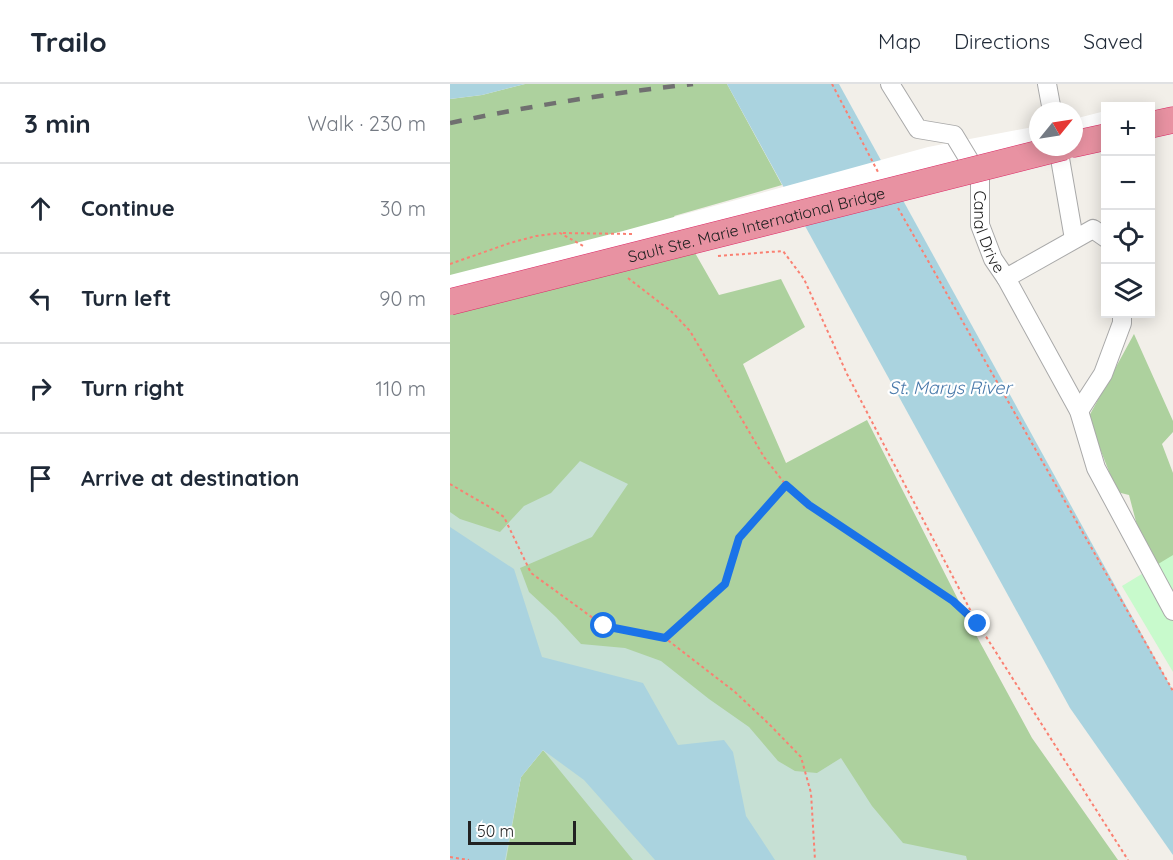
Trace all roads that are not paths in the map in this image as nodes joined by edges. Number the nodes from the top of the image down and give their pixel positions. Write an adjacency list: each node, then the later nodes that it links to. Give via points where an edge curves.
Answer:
1 (890, 84): 12 (street, Canal Drive, via 918,129 954,135 980,178 980,225 993,259)
2 (1047, 84): 3 (street)
3 (1050, 102)
4 (1173, 120): 5 (highway)
5 (1155, 125)
6 (1101, 138): 7 (highway)
7 (1083, 142)
8 (1029, 156): 13 (highway, Sault Ste. Marie International Bridge, bridge)
9 (1060, 156): 11 (street)
10 (1101, 235): 11 (street, Canal Drive, via 1093,229)
11 (1074, 239): 12 (street, Canal Drive)
12 (1006, 278): 15 (street, Canal Drive)
13 (450, 302)
14 (1122, 318): 15 (street, via 1103,374)
15 (1079, 411): 16 (street, Canal Drive, via 1095,468)
16 (1173, 611)

